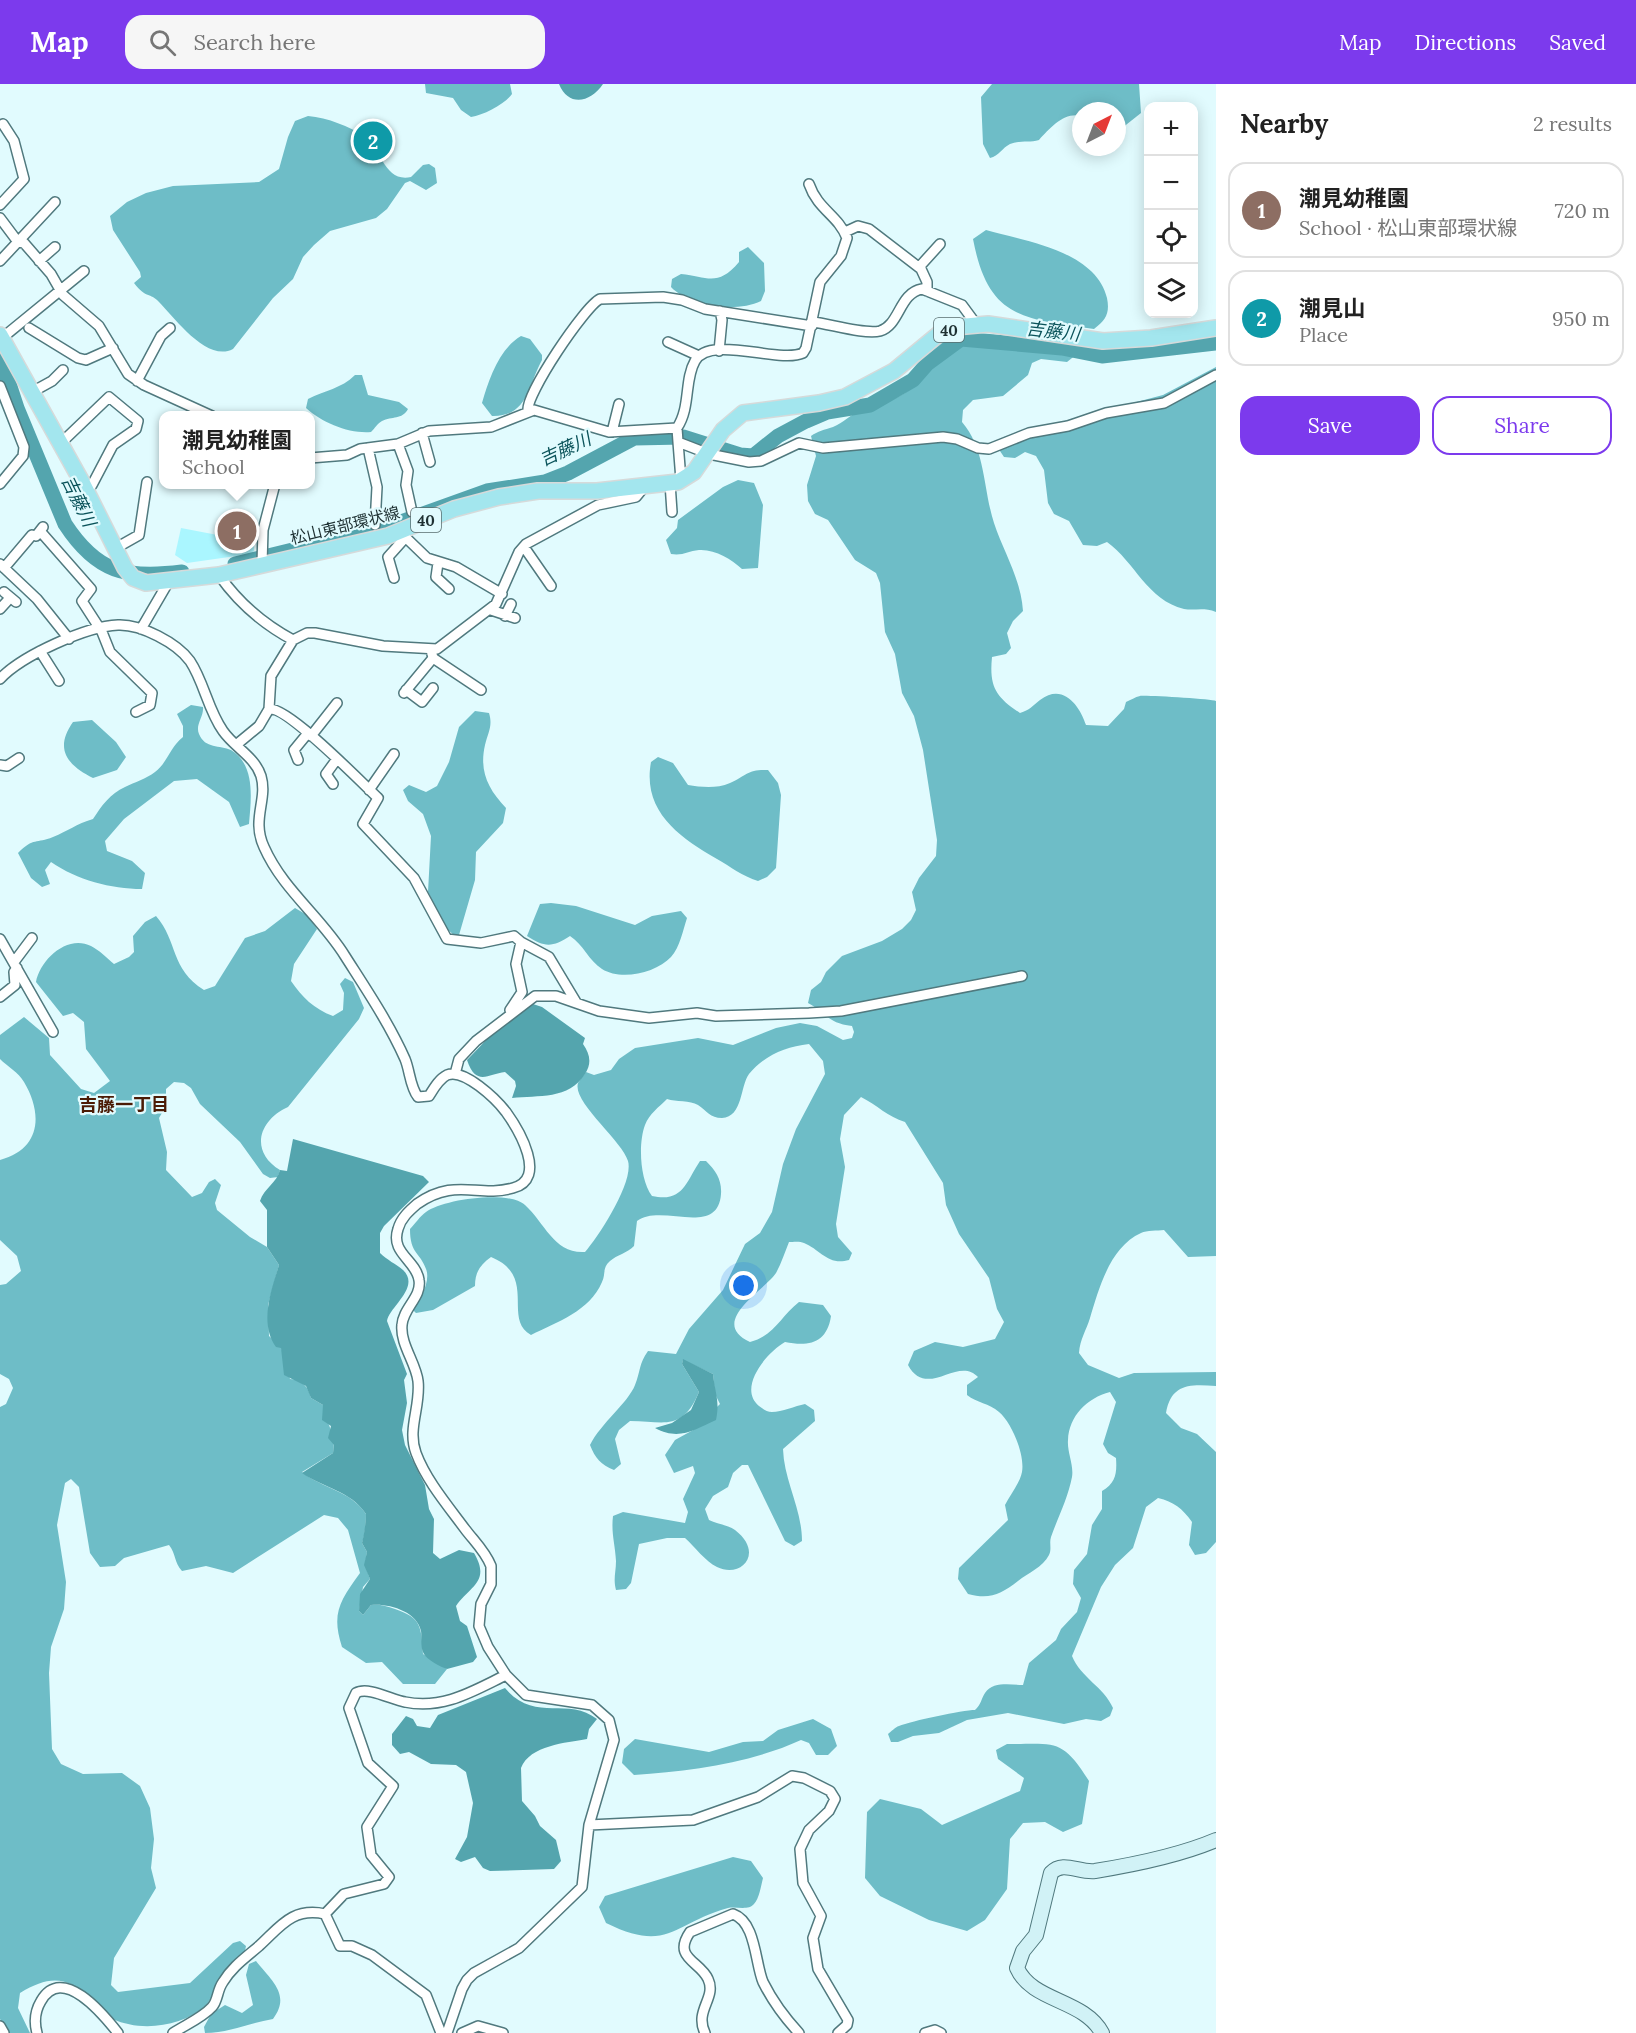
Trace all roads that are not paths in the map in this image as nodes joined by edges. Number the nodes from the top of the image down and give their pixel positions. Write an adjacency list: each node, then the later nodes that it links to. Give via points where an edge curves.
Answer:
1 (1, 123): 4 (street, via 14,141 24,179)
2 (809, 184): 6 (street, via 814,200)
3 (55, 202): 7 (street)
4 (0, 205)
5 (0, 218): 7 (street)
6 (845, 232): 12 (street, via 866,227); 17 (street, via 844,250 820,282)
7 (18, 242): 10 (street); 11 (street, via 24,243)
8 (940, 244): 12 (street)
9 (55, 248): 11 (street)
10 (0, 261)
11 (39, 261): 14 (street)
12 (921, 269): 15 (street)
13 (84, 271): 14 (street)
14 (60, 290): 22 (street); 24 (street, via 99,326)
15 (927, 291): 17 (street, via 909,294 882,331); 18 (street, via 962,305)
16 (720, 311): 17 (street); 25 (street); 34 (street, via 663,297 600,299 558,348 529,398)
17 (813, 324): 25 (street, via 806,348 799,355)
18 (976, 324): 21 (main road, 40, via 1103,342); 41 (main road, 40, via 940,333 894,371 844,397 743,414 730,421)
19 (29, 328): 24 (street, via 86,360)
20 (170, 328): 29 (street, via 160,336)
21 (1216, 328)
22 (1, 337): 31 (main road, 松山東部環状線 / 40)
23 (668, 342): 26 (street)
24 (113, 348): 29 (street, via 128,374)
25 (719, 351): 26 (street)
26 (699, 356): 37 (street)
27 (63, 370): 31 (street)
28 (1216, 375): 41 (street, via 1164,403 1029,433 989,449 943,437 823,448 799,443 749,462)
29 (137, 381): 33 (street)
30 (0, 386): 44 (street, via 24,447 23,456)
31 (32, 393): 38 (main road, 松山東部環状線 / 40)
32 (618, 404): 35 (street)
33 (201, 411)
34 (528, 411): 35 (street, via 542,410); 36 (street, via 491,427)
35 (612, 432): 37 (street)
36 (422, 433): 39 (street); 43 (street)
37 (678, 435): 41 (street); 45 (street)
38 (61, 443): 49 (main road, 松山東部環状線 / 40); 49 (street, via 109,397 138,421 136,429 113,445)
39 (398, 444): 40 (street); 50 (street, via 408,471 406,485)
40 (368, 448): 42 (street, via 340,457); 52 (street, via 377,487)
41 (711, 449): 45 (main road, 40, via 694,472)
42 (315, 458)
43 (430, 462)
44 (1, 482)
45 (676, 482): 47 (main road, 松山東部環状線 / 40); 51 (street)
46 (144, 485): 55 (street, via 139,535)
47 (645, 486): 53 (main road, 松山東部環状線 / 40, via 538,491 499,497 454,509); 54 (street, via 636,497 598,505)
48 (274, 489): 56 (street, via 263,530)
49 (86, 490): 55 (main road, 松山東部環状線 / 40)
50 (412, 512)
51 (672, 512)
52 (375, 525)
53 (402, 534): 56 (main road, 松山東部環状線 / 40); 57 (street, via 427,558); 60 (street, via 388,557)
54 (524, 547): 62 (street); 64 (street)
55 (116, 548): 61 (main road, 松山東部環状線 / 40, via 129,573 146,584)
56 (262, 558): 59 (main road, 松山東部環状線 / 40)
57 (438, 563): 63 (street, via 436,577); 64 (street, via 456,567)
58 (2, 566): 69 (street, via 42,529 91,589 82,601); 71 (street, via 37,599)
59 (219, 575): 61 (main road, 松山東部環状線 / 40); 72 (street, via 235,597 270,627)
60 (394, 578)
61 (169, 581): 70 (street)
62 (551, 586)
63 (449, 589)
64 (502, 594): 68 (street)
65 (10, 597): 67 (street)
66 (512, 604): 68 (street, via 510,617)
67 (0, 609)
68 (490, 610): 74 (street)
69 (100, 629): 70 (street, via 120,625); 71 (street); 81 (street, via 114,658 152,693 150,705)
70 (141, 629): 83 (street, via 190,661 217,721)
71 (69, 639): 73 (street)
72 (293, 640): 74 (street, via 315,633); 80 (street, via 271,676)
73 (40, 651): 75 (street); 76 (street)
74 (432, 654): 77 (street, via 405,692 422,702); 78 (street)
75 (1, 676)
76 (59, 681)
77 (433, 688)
78 (481, 690)
79 (337, 703): 82 (street)
80 (269, 709): 82 (street, via 280,711); 83 (street, via 260,726)
81 (136, 712)
82 (309, 735): 86 (street); 87 (street, via 294,750)
83 (237, 745): 103 (street, via 261,776 257,823 268,855 346,958 405,1059 414,1092 418,1097 429,1096 441,1079)
84 (394, 754): 89 (street)
85 (19, 758): 88 (street, via 7,766)
86 (337, 759): 91 (street, via 326,774); 92 (street)
87 (298, 760)
88 (0, 765)
89 (382, 772): 90 (street); 92 (street)
90 (392, 777)
91 (333, 784)
92 (369, 790): 95 (street, via 378,798 363,824 414,878 447,939 481,943 514,936)
93 (32, 938): 97 (street)
94 (0, 939): 96 (street)
95 (521, 942): 100 (street, via 549,957); 101 (street, via 516,964 522,992)
96 (3, 953): 97 (street)
97 (15, 965): 99 (street, via 15,985); 102 (street)
98 (1022, 976): 100 (street, via 841,1011 716,1016 697,1013 649,1018 599,1011)
99 (0, 997)
100 (576, 1002): 101 (street, via 556,996 535,996)
101 (505, 1019): 103 (street, via 459,1059)
102 (53, 1032)
103 (455, 1074): 104 (street, via 487,1092 505,1111 529,1158 531,1172 516,1188 436,1193 403,1218 397,1230 398,1246 417,1272 420,1288 401,1327 418,1380 419,1404 413,1424 415,1451 491,1566 491,1584 481,1604 479,1626)
104 (506, 1675): 105 (street, via 526,1695 585,1702 609,1720 613,1746); 107 (street, via 440,1704 406,1702 366,1691 356,1693 349,1708 363,1753 373,1769 393,1786 367,1827 371,1855 389,1877 384,1884 344,1894)
105 (589, 1825): 114 (street, via 582,1887 519,1948 467,1980); 119 (street, via 693,1820 758,1797 792,1776 830,1791 836,1799 833,1806 806,1835 800,1857 803,1883 821,1916 813,1938 818,1969 848,2020)
106 (1216, 1840): 122 (street, via 1104,1869 1087,1871 1062,1866 1051,1873 1036,1935 1023,1951 1017,1968 1027,1983 1080,2010)
107 (325, 1914): 112 (street, via 294,1915 279,1924 231,1970 211,2009); 113 (street, via 340,1946 352,1946 372,1955 426,1995)
108 (0, 2026): 109 (street)
109 (4, 2033)
110 (38, 2033): 111 (street, via 35,2024 39,2004 49,1990 58,1987 76,1992)
111 (118, 2033)
112 (173, 2033)
113 (441, 2033)
114 (447, 2033)
115 (462, 2033): 116 (street, via 478,2026)
116 (503, 2033)
117 (705, 2033): 118 (street, via 701,2018 710,1983 686,1954 685,1943 690,1932 733,1914 745,1923 771,1997)
118 (799, 2033)
119 (838, 2033)
120 (925, 2033): 121 (street)
121 (941, 2033)
122 (1102, 2033)

